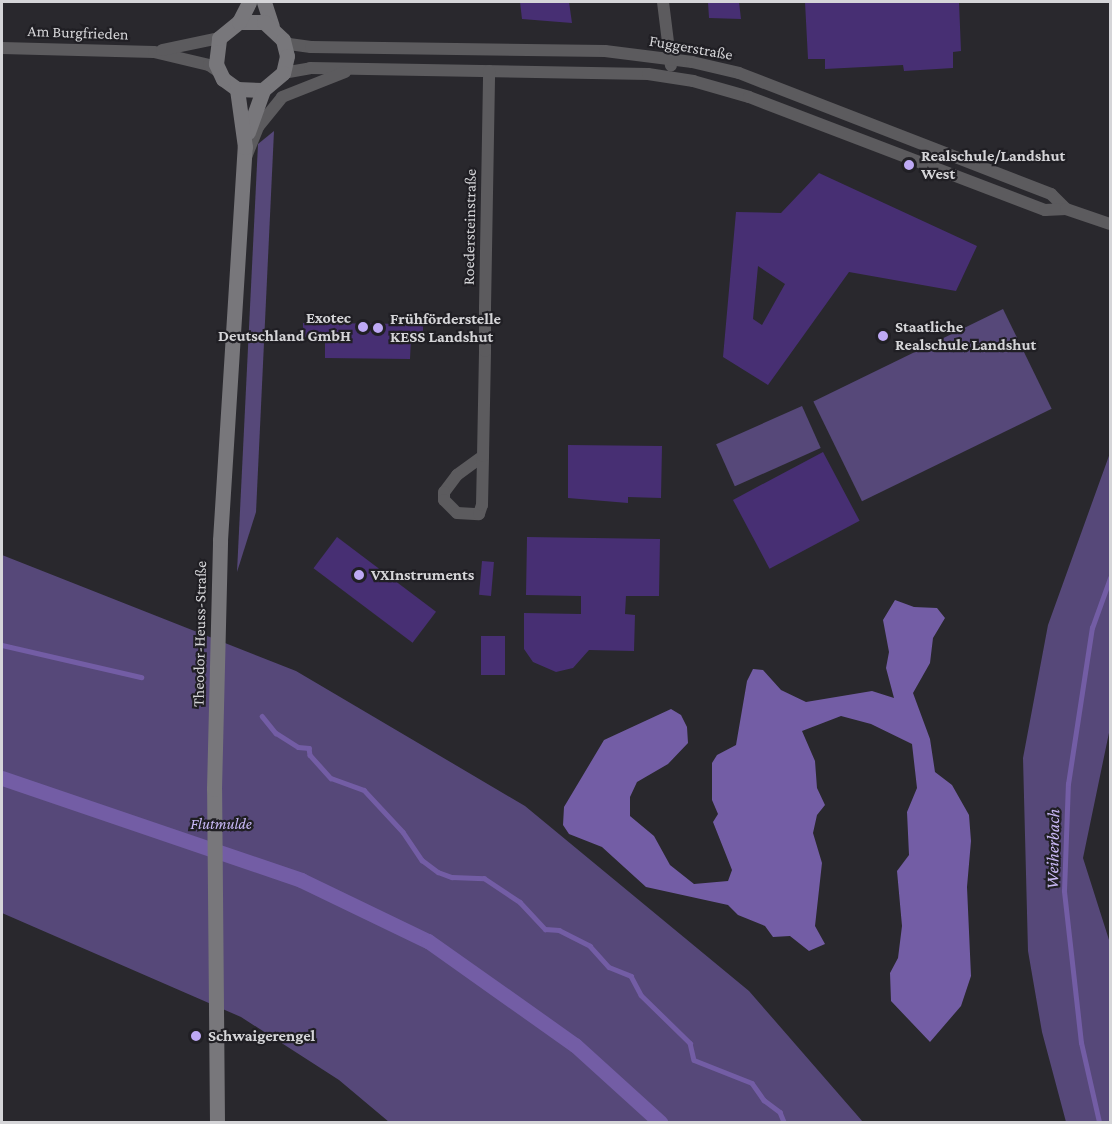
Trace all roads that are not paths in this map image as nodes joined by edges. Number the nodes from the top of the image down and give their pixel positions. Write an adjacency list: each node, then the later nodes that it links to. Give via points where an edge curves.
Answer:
1 (249, 2): 4 (main road)
2 (264, 2): 5 (main road)
3 (663, 2): 10 (street)
4 (239, 22): 5 (main road, via 256,20); 6 (main road)
5 (272, 26): 7 (main road)
6 (219, 38): 9 (street, Am Burgfrieden); 13 (main road, via 215,55)
7 (283, 40): 10 (street, Fuggerstraße, via 289,45 311,47 605,51); 14 (main road, via 287,56)
8 (2, 48): 9 (street, Am Burgfrieden)
9 (154, 52): 13 (street, Am Burgfrieden, via 209,65)
10 (670, 59): 15 (street); 19 (street, Fuggerstraße, via 739,73 1051,194)
11 (354, 69): 12 (street, Fuggerstraße); 14 (street, Fuggerstraße, via 310,68); 18 (street, via 282,97 258,127)
12 (489, 71): 15 (street, Fuggerstraße, via 648,74); 21 (street, Roedersteinstraße)
13 (219, 72): 16 (main road)
14 (283, 73): 17 (main road)
15 (672, 78): 19 (street, Fuggerstraße, via 749,98 1045,210)
16 (237, 89): 17 (main road); 18 (main road, Theodor-Heuss-Straße)
17 (263, 90): 18 (main road, Theodor-Heuss-Straße)
18 (244, 154): 22 (main road, Theodor-Heuss-Straße, via 220,571 213,1005)
19 (1066, 209): 20 (street, Fuggerstraße)
20 (1110, 224)
21 (483, 456): 21 (street, Roedersteinstraße, via 457,475 444,492 444,500 456,513 479,514)
22 (218, 1122)

